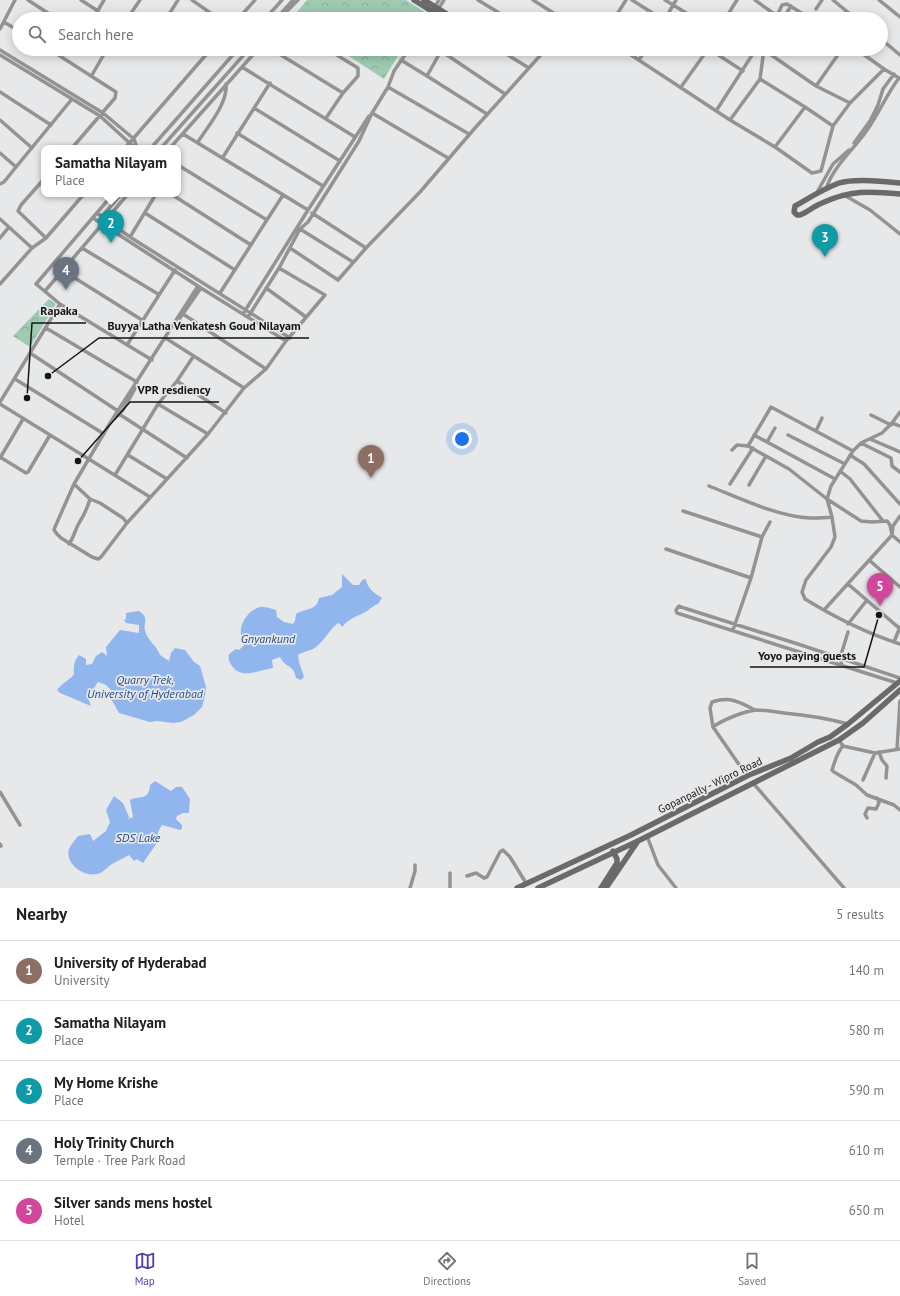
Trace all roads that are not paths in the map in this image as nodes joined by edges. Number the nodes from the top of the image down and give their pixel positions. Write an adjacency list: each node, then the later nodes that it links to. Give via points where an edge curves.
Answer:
1 (15, 0): 55 (street)
2 (28, 0): 33 (street)
3 (81, 0): 32 (street)
4 (104, 0): 32 (street)
5 (140, 0): 34 (street)
6 (178, 0): 35 (street)
7 (192, 0): 28 (street)
8 (200, 0): 28 (street)
9 (255, 0): 37 (street)
10 (282, 0): 38 (street)
11 (293, 0): 39 (street)
12 (298, 0): 40 (street)
13 (414, 0): 41 (main road)
14 (424, 0): 41 (main road)
15 (439, 0): 41 (street)
16 (444, 0): 41 (street)
17 (478, 0): 42 (street)
18 (533, 0): 43 (street)
19 (626, 0): 44 (street)
20 (632, 0): 45 (street)
21 (665, 0): 29 (street)
22 (676, 0): 29 (street)
23 (737, 0): 48 (street)
24 (754, 0): 49 (street)
25 (822, 0): 31 (street)
26 (833, 0): 53 (street)
27 (879, 0): 54 (street)
28 (197, 4): 36 (street)
29 (673, 5): 46 (street); 47 (street)
30 (791, 6): 50 (street, via 782,5); 51 (street); 52 (street)
31 (816, 9)
32 (98, 11)
33 (46, 12)
34 (132, 12)
35 (170, 12)
36 (209, 12)
37 (244, 12)
38 (271, 12)
39 (282, 12)
40 (287, 12)
41 (434, 12)
42 (498, 12)
43 (551, 12)
44 (618, 12)
45 (652, 12)
46 (668, 12)
47 (684, 12)
48 (729, 12)
49 (770, 12)
50 (778, 12)
51 (787, 12)
52 (800, 12)
53 (848, 12)
54 (900, 17)
55 (4, 22): 56 (street); 57 (street)
56 (12, 27)
57 (0, 29)
58 (888, 45): 61 (street)
59 (0, 50): 110 (street)
60 (0, 55): 103 (street)
61 (900, 55)
62 (60, 56): 92 (street)
63 (102, 56): 92 (street)
64 (205, 56): 120 (street)
65 (232, 56): 127 (street)
66 (243, 56): 128 (street)
67 (252, 56): 87 (street)
68 (282, 56): 101 (street)
69 (338, 56): 101 (street, via 358,68 358,76)
70 (402, 56): 119 (street)
71 (403, 56): 85 (street)
72 (439, 56): 93 (street)
73 (451, 56): 102 (street)
74 (511, 56): 88 (street)
75 (540, 56): 88 (street)
76 (633, 56): 86 (street)
77 (642, 56): 86 (street)
78 (704, 56): 99 (street)
79 (720, 56): 90 (street)
80 (752, 56): 90 (street)
81 (763, 56): 94 (street)
82 (774, 56): 97 (street)
83 (837, 56): 97 (street)
84 (866, 56): 89 (street)
85 (400, 60): 93 (street); 98 (street)
86 (639, 60): 99 (street)
87 (242, 67): 95 (street); 96 (street)
88 (529, 68): 102 (street)
89 (884, 69): 91 (street); 104 (street)
90 (742, 71): 107 (street)
91 (894, 74): 142 (street, via 899,78 866,132 835,170); 146 (street, via 883,89 870,120 850,149 833,164)
92 (92, 75): 110 (street, via 116,92 115,98)
93 (427, 76): 109 (street)
94 (760, 79): 105 (street); 113 (street)
95 (270, 83): 106 (street); 111 (street)
96 (226, 84): 117 (street); 122 (street, via 227,92 221,105)
97 (816, 86): 104 (street)
98 (388, 87): 108 (street); 118 (street)
99 (681, 87): 107 (street)
100 (0, 92): 114 (street)
101 (343, 93): 111 (street)
102 (505, 94): 109 (street)
103 (72, 99): 110 (street); 114 (street)
104 (850, 103): 115 (street)
105 (805, 107): 115 (street); 130 (street)
106 (254, 108): 116 (street); 135 (street)
107 (716, 111): 113 (street)
108 (372, 113): 134 (street); 156 (street, via 359,141)
109 (487, 114): 118 (street)
110 (102, 115): 120 (street); 121 (street); 123 (street)
111 (326, 118): 119 (street)
112 (0, 120): 131 (street)
113 (730, 120): 130 (street)
114 (51, 125): 131 (street)
115 (833, 126): 130 (street, via 821,171 812,173)
116 (237, 133): 133 (street); 141 (street)
117 (183, 134): 122 (street); 129 (street)
118 (469, 134): 134 (street)
119 (355, 137): 135 (street)
120 (134, 139): 121 (street); 126 (street)
121 (130, 142): 124 (street); 125 (street)
122 (198, 142): 133 (street)
123 (75, 145)
124 (128, 145)
125 (134, 145)
126 (136, 145)
127 (154, 145)
128 (164, 145)
129 (173, 145)
130 (775, 147)
131 (32, 148): 137 (street)
132 (0, 153): 137 (street)
133 (222, 157): 145 (street)
134 (448, 158): 176 (street, via 420,192)
135 (340, 161): 141 (street)
136 (181, 166): 162 (street)
137 (16, 167): 140 (street)
138 (41, 182): 171 (street, via 18,211)
139 (900, 183): 142 (main road, via 853,181)
140 (0, 184)
141 (323, 186): 153 (street)
142 (826, 189): 146 (main road)
143 (843, 194): 144 (main road, via 870,191); 146 (main road, via 800,215 794,212 795,206); 168 (street, via 870,210)
144 (900, 194)
145 (283, 195): 153 (street); 162 (street)
146 (815, 195)
147 (81, 197): 171 (street)
148 (110, 197): 154 (street)
149 (118, 197): 157 (street)
150 (125, 197): 161 (street)
151 (154, 197): 155 (street)
152 (176, 197): 172 (street)
153 (308, 210): 160 (street)
154 (97, 213): 157 (street); 158 (street)
155 (145, 213): 169 (street); 181 (street)
156 (312, 214): 164 (street); 176 (street)
157 (101, 217): 161 (street); 163 (street)
158 (93, 218): 163 (street); 187 (street, via 36,284)
159 (0, 219): 166 (street)
160 (303, 219): 164 (street); 191 (street)
161 (106, 220): 165 (street); 169 (street)
162 (267, 220): 172 (street)
163 (98, 221): 165 (street)
164 (308, 222): 167 (street)
165 (102, 224): 174 (street); 182 (street)
166 (8, 227): 170 (street); 173 (street)
167 (300, 229): 175 (street); 177 (street)
168 (900, 234)
169 (130, 237): 178 (street)
170 (0, 238)
171 (46, 238): 173 (street)
172 (251, 245): 181 (street)
173 (32, 248): 184 (street)
174 (82, 248): 180 (street); 189 (street)
175 (290, 248): 177 (street, via 338,280); 179 (street)
176 (366, 248): 177 (street)
177 (353, 262)
178 (178, 266): 182 (street); 183 (street)
179 (279, 268): 186 (street); 196 (street, via 325,295)
180 (62, 270): 187 (street); 197 (street)
181 (235, 270): 188 (street)
182 (174, 271): 185 (street); 189 (street)
183 (203, 283): 185 (street); 188 (street)
184 (0, 284)
185 (199, 287): 193 (street); 194 (street); 205 (street)
186 (266, 288): 192 (street); 196 (street)
187 (45, 291): 190 (street)
188 (220, 293): 191 (street)
189 (158, 294): 197 (street)
190 (60, 304): 198 (street); 202 (street)
191 (246, 309): 192 (street); 194 (street)
192 (250, 312): 195 (street); 199 (street)
193 (183, 314): 200 (street); 206 (street)
194 (243, 314): 195 (street)
195 (248, 317): 201 (street)
196 (306, 317): 199 (street)
197 (142, 320): 202 (street)
198 (46, 328): 203 (street); 209 (street)
199 (290, 338): 201 (street)
200 (167, 339): 204 (street); 205 (street)
201 (286, 342): 206 (street)
202 (127, 345): 205 (street)
203 (30, 353): 207 (street); 213 (street)
204 (193, 357): 208 (street); 210 (street)
205 (152, 360): 209 (street); 213 (street, via 131,398)
206 (266, 369): 210 (street)
207 (14, 378): 211 (street); 224 (street)
208 (177, 381): 212 (street); 215 (street)
209 (137, 382): 213 (street)
210 (244, 388): 215 (street)
211 (0, 403): 218 (street)
212 (158, 404): 222 (street); 225 (street)
213 (119, 412): 222 (street); 224 (street)
214 (900, 412): 219 (street)
215 (226, 413): 225 (street)
216 (870, 415): 219 (street)
217 (822, 418): 223 (street)
218 (23, 419): 226 (street); 240 (street)
219 (892, 424): 220 (street); 229 (street)
220 (900, 426)
221 (775, 428): 230 (street)
222 (144, 430): 237 (street); 241 (street)
223 (816, 431): 227 (street, via 771,407); 235 (street)
224 (104, 434): 242 (street)
225 (208, 434): 241 (street)
226 (50, 435): 240 (street, via 26,473); 242 (street)
227 (754, 435): 230 (street); 232 (street)
228 (788, 435): 243 (street)
229 (870, 439): 231 (street); 236 (street)
230 (767, 442): 248 (street)
231 (860, 444): 235 (street); 245 (street, via 891,458 892,466)
232 (748, 446): 233 (street); 234 (street, via 737,445)
233 (753, 448): 239 (street); 250 (street)
234 (732, 450)
235 (853, 451): 238 (street)
236 (900, 452)
237 (128, 455): 246 (street); 247 (street)
238 (850, 455): 243 (street); 256 (street, via 864,464)
239 (766, 456): 251 (street); 255 (street, via 789,469)
240 (0, 458)
241 (187, 458): 247 (street)
242 (89, 460): 246 (street); 249 (street)
243 (845, 464): 244 (street)
244 (840, 471): 248 (street); 260 (street, via 850,479)
245 (900, 472)
246 (115, 476): 253 (street)
247 (167, 479): 253 (street)
248 (835, 479): 255 (street)
249 (74, 484): 254 (street); 266 (street, via 54,530)
250 (730, 484)
251 (749, 485)
252 (709, 486): 259 (street, via 793,516)
253 (150, 498): 262 (street)
254 (90, 499): 262 (street); 266 (street, via 86,513)
255 (827, 499): 259 (street); 260 (street, via 861,521)
256 (900, 504)
257 (684, 511): 264 (street)
258 (900, 516): 263 (street, via 893,526)
259 (832, 517): 273 (street, via 835,537 831,547 806,580 802,592 805,599)
260 (884, 521): 263 (street, via 890,525)
261 (770, 522): 264 (street)
262 (128, 523): 266 (street, via 98,559)
263 (892, 535): 265 (street); 268 (street)
264 (762, 537): 269 (street)
265 (900, 542)
266 (69, 544)
267 (666, 550): 269 (street)
268 (869, 560): 270 (street); 271 (street)
269 (751, 578): 274 (street)
270 (848, 584): 272 (street); 273 (street)
271 (900, 587)
272 (867, 600): 275 (street); 276 (street)
273 (824, 610): 275 (street)
274 (735, 624): 277 (street); 277 (street, via 679,606 676,610 677,613); 281 (street)
275 (848, 624): 279 (street)
276 (900, 627): 279 (street)
277 (733, 630): 282 (street)
278 (848, 632): 281 (street)
279 (894, 642): 280 (street)
280 (900, 644)
281 (840, 658): 282 (street); 283 (street)
282 (842, 665): 283 (street)
283 (899, 681): 288 (main road, Gopanpally - Wipro Road)
284 (900, 690): 285 (main road, Gopanpally - Wipro Road)
285 (894, 695): 286 (street); 290 (main road, Gopanpally - Wipro Road, via 863,723)
286 (900, 701): 292 (street)
287 (755, 710): 288 (street, via 813,716); 289 (street); 289 (street, via 735,700 712,702 710,708)
288 (848, 724): 294 (main road, Gopanpally - Wipro Road, via 791,758)
289 (713, 727): 294 (street)
290 (838, 740): 291 (street); 297 (main road, Gopanpally - Wipro Road)
291 (844, 746): 293 (street); 299 (street, via 840,749 832,770 867,795)
292 (898, 749): 293 (street)
293 (877, 752): 295 (street, via 887,766); 296 (street)
294 (747, 776): 309 (main road, Gopanpally - Wipro Road, via 625,838)
295 (886, 778)
296 (863, 780)
297 (753, 783): 303 (main road, Gopanpally - Wipro Road); 317 (street)
298 (0, 792): 302 (street)
299 (877, 798): 300 (street); 301 (street, via 879,803 876,809 868,808 865,814)
300 (900, 810)
301 (868, 818)
302 (20, 825)
303 (647, 836): 304 (main road, Gopanpally - Wipro Road); 316 (street, via 658,865)
304 (638, 841): 305 (main road, Gopanpally - Wipro Road); 315 (main road)
305 (613, 852): 313 (main road, Gopanpally - Wipro Road); 314 (main road, via 617,863)
306 (415, 865): 311 (street)
307 (450, 873): 312 (street)
308 (467, 876): 309 (street, via 476,873 487,877 503,850)
309 (526, 883): 310 (main road, Gopanpally - Wipro Road)
310 (519, 887)
311 (410, 888)
312 (450, 888)
313 (538, 888)
314 (601, 888)
315 (606, 888)
316 (676, 888)
317 (844, 888)

